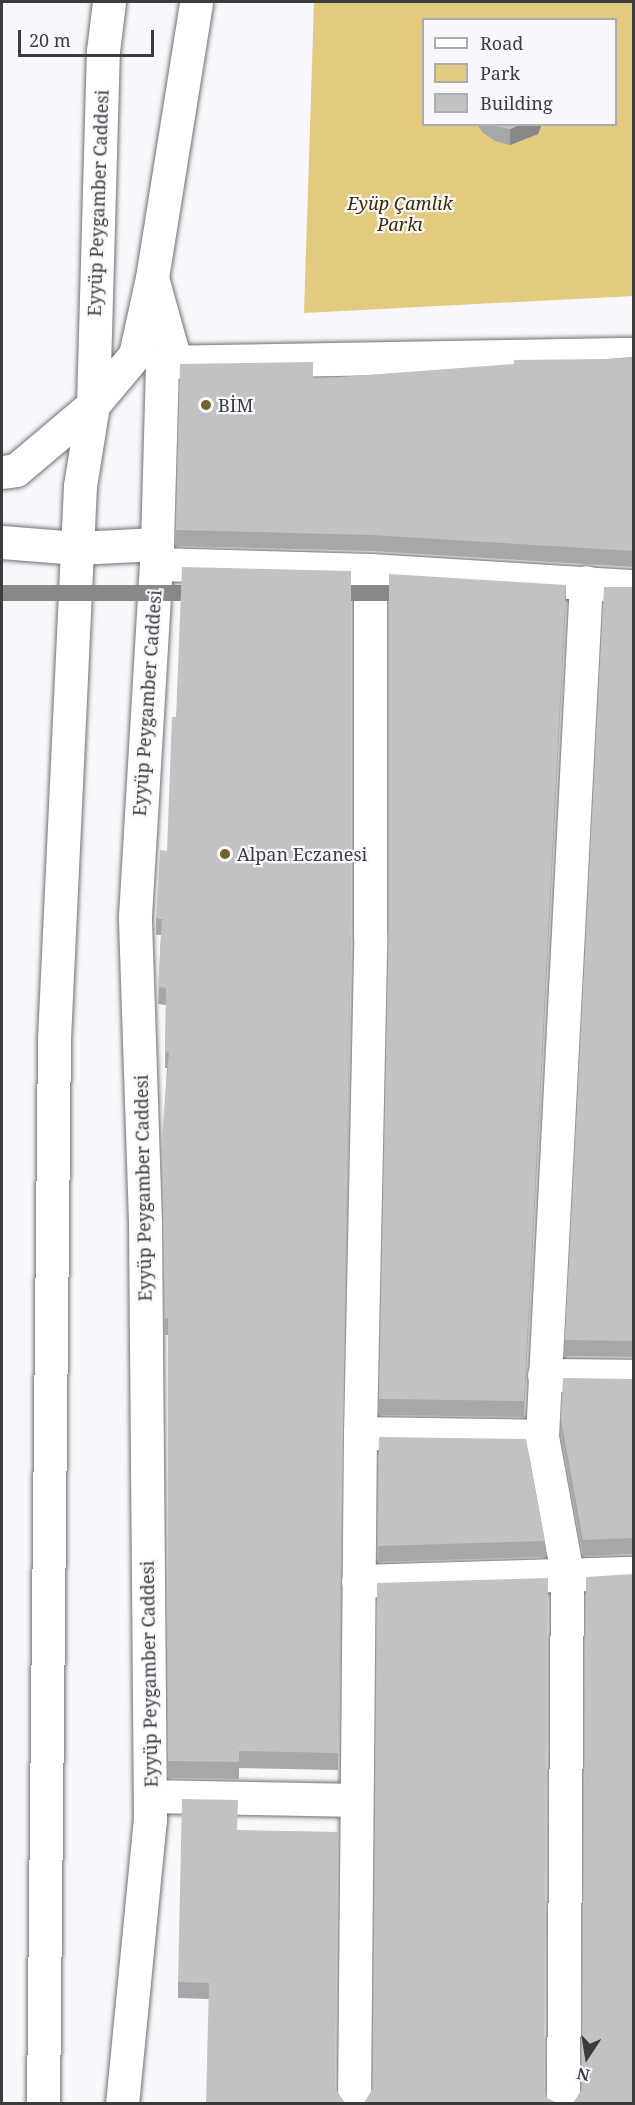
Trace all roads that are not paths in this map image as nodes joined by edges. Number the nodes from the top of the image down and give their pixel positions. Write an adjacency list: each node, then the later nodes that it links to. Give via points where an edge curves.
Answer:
1 (109, 2): 6 (street, Eyyüp Peygamber Caddesi, via 103,51)
2 (196, 2): 3 (street, Eyyüp Peygamber Caddesi)
3 (152, 278): 5 (street, Eyyüp Peygamber Caddesi, via 172,350); 6 (street, Eyyüp Peygamber Caddesi, via 135,355)
4 (633, 354): 5 (street)
5 (162, 362): 10 (street, Eyyüp Peygamber Caddesi)
6 (93, 405): 7 (street, via 16,470); 9 (street, Eyyüp Peygamber Caddesi, via 80,486)
7 (2, 472)
8 (2, 542): 9 (street)
9 (77, 548): 10 (street); 23 (street, Eyyüp Peygamber Caddesi, via 54,1039)
10 (156, 554): 11 (street); 21 (street, Eyyüp Peygamber Caddesi, via 135,916 145,1222)
11 (370, 570): 12 (street); 16 (street, via 370,936)
12 (586, 582): 13 (street); 14 (street)
13 (633, 586)
14 (544, 1375): 15 (street); 17 (street)
15 (633, 1376)
16 (360, 1433): 17 (street); 20 (street)
17 (542, 1436): 19 (street)
18 (633, 1573): 19 (street)
19 (567, 1574): 20 (street); 26 (street)
20 (358, 1581): 22 (street)
21 (150, 1796): 22 (street); 24 (street, Eyyüp Peygamber Caddesi)
22 (357, 1800): 25 (street)
23 (43, 2103)
24 (122, 2103)
25 (354, 2103)
26 (562, 2103)

